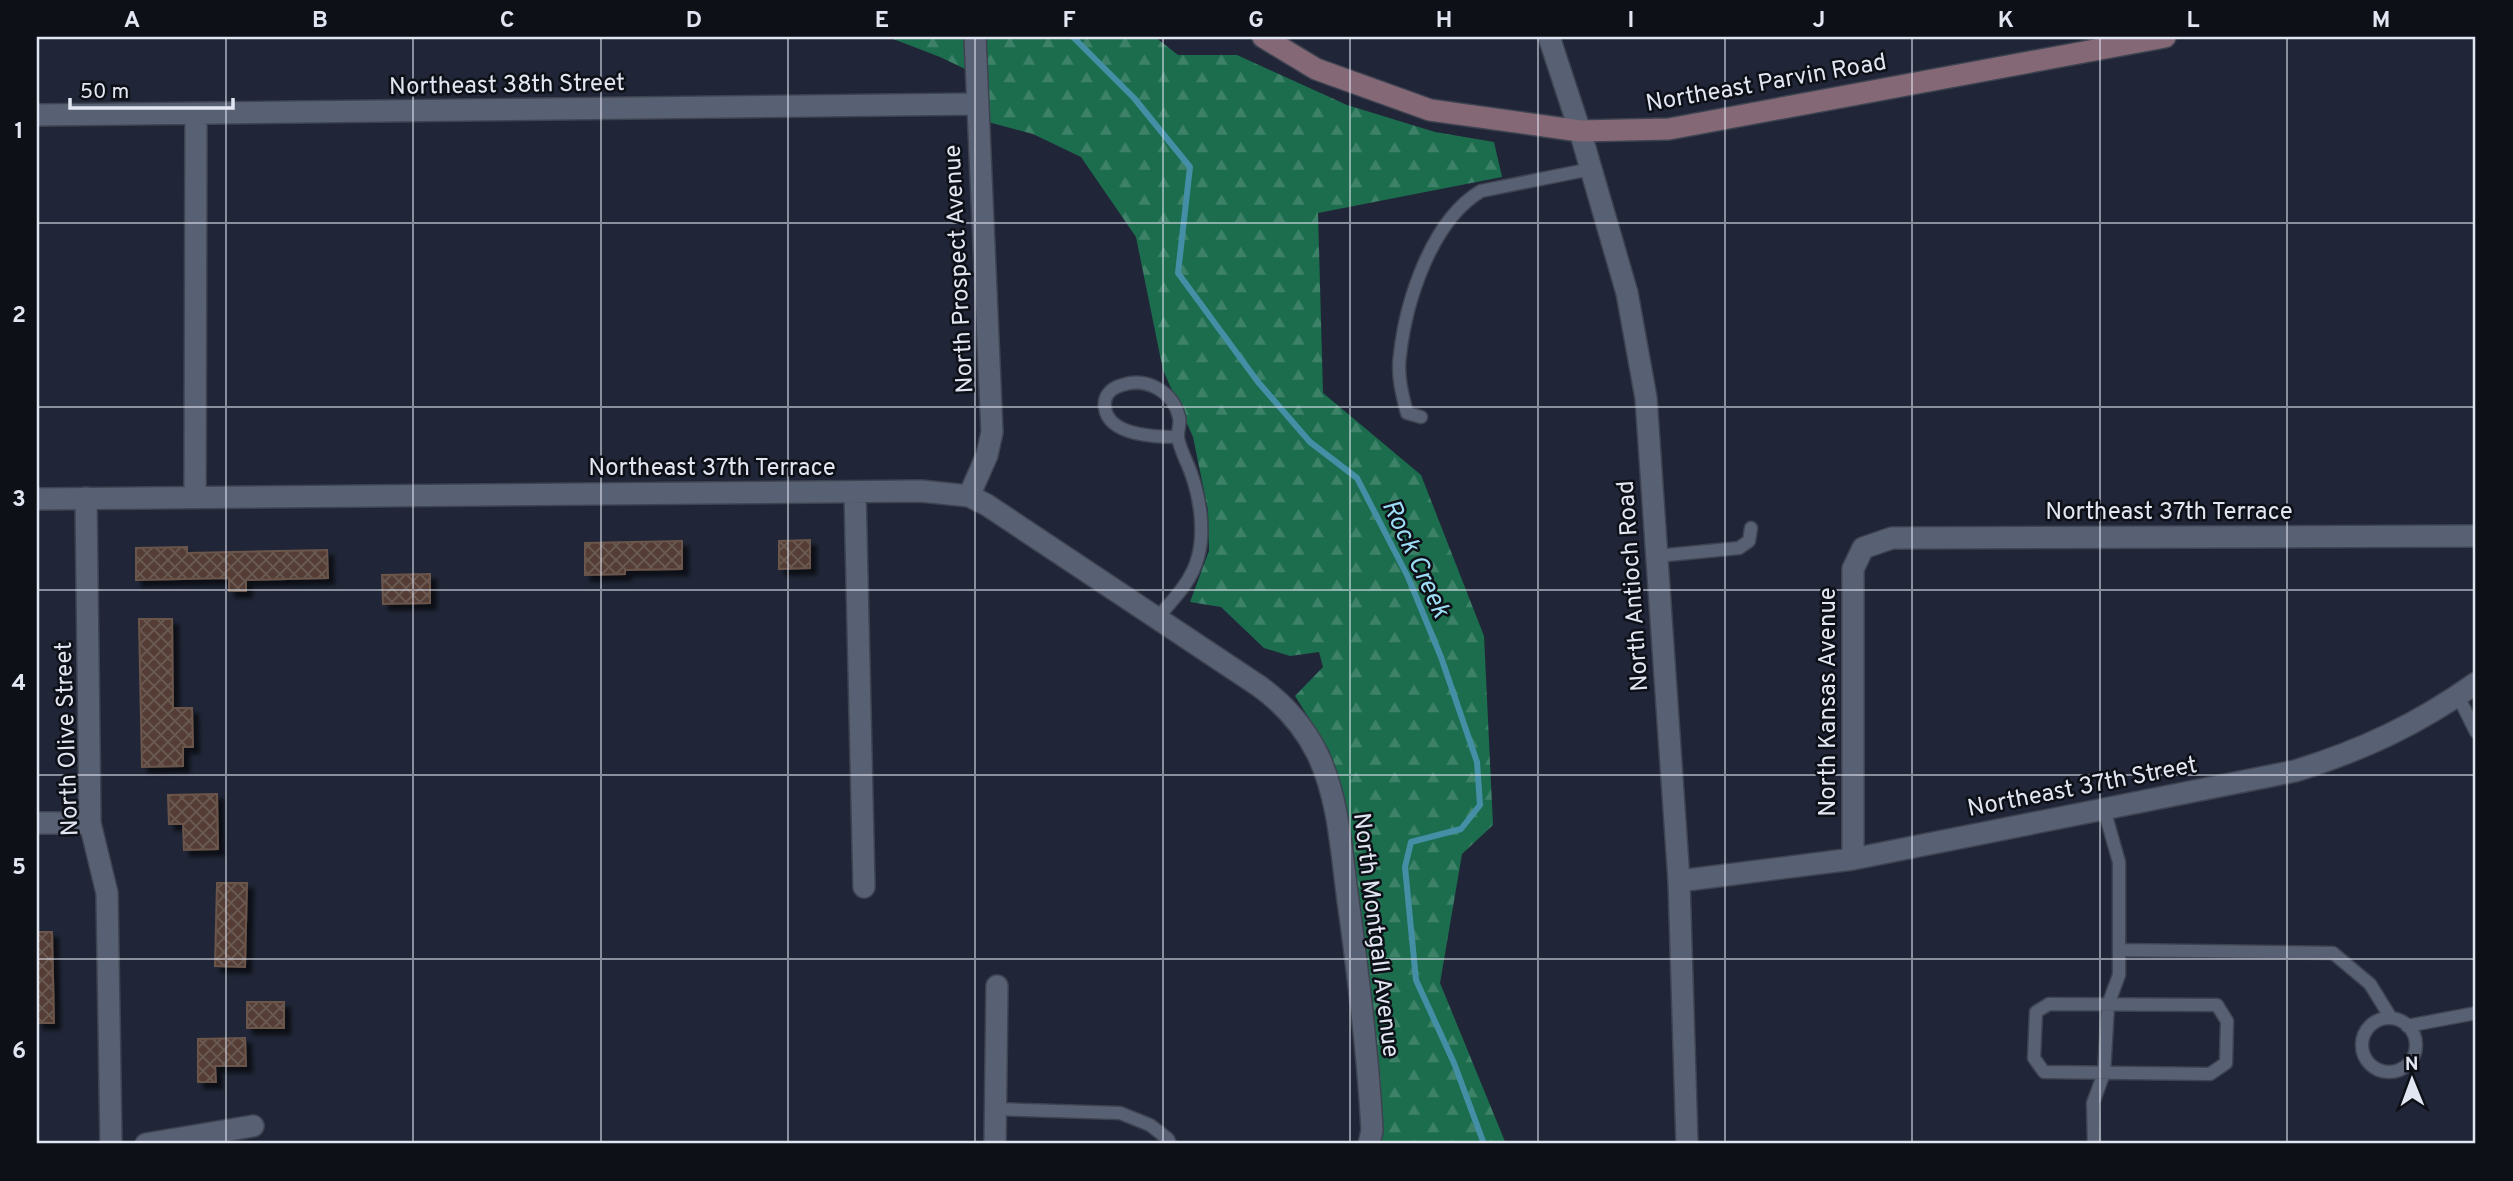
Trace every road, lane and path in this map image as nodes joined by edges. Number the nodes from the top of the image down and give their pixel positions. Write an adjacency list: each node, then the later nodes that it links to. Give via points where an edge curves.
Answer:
1 (975, 37): 5 (street, North Prospect Avenue)
2 (1264, 37): 8 (main road, Northeast Parvin Road, via 1316,69 1430,110)
3 (1549, 37): 8 (street, North Antioch Road)
4 (2165, 37): 8 (main road, Northeast Parvin Road, via 1669,129)
5 (977, 104): 6 (street, Northeast 38th Street); 13 (street, North Prospect Avenue, via 992,432)
6 (196, 114): 7 (street, Northeast 38th Street); 14 (street)
7 (37, 115)
8 (1580, 131): 9 (street, North Antioch Road)
9 (1591, 169): 10 (lane, via 1481,191 1466,200 1445,224 1418,280 1400,354 1406,414); 20 (street, North Antioch Road, via 1627,293 1646,398)
10 (1421, 417)
11 (1178, 437): 11 (lane, via 1180,417 1161,389 1137,381 1119,385 1105,398 1112,423 1151,436); 21 (lane, via 1192,477 1202,533 1191,577)
12 (855, 492): 13 (street, Northeast 37th Terrace); 14 (street, Northeast 37th Terrace); 31 (street)
13 (969, 496): 21 (street, Northeast 37th Terrace)
14 (195, 497): 15 (street, Northeast 37th Terrace)
15 (86, 498): 16 (street, Northeast 37th Terrace); 28 (street, North Olive Street)
16 (37, 499)
17 (1751, 528): 20 (lane, via 1749,541 1739,548)
18 (2476, 536): 19 (street, Northeast 37th Terrace, via 1892,538)
19 (1863, 548): 29 (street, North Kansas Avenue, via 1853,569)
20 (1657, 556): 30 (street, North Antioch Road)
21 (1157, 618): 25 (street, Northeast 37th Terrace, via 1281,702)
22 (2476, 683): 23 (street, Northeast 37th Street)
23 (2458, 696): 24 (lane); 26 (street, Northeast 37th Street, via 2392,735 2344,756 2295,771)
24 (2476, 732)
25 (1307, 737): 45 (street, North Montgall Avenue, via 1318,755 1335,807 1362,1005 1372,1131)
26 (2104, 809): 29 (street, Northeast 37th Street); 32 (lane, via 2119,862)
27 (37, 823): 28 (street)
28 (90, 823): 41 (street, North Olive Street, via 107,893)
29 (1853, 859): 30 (street, Northeast 37th Street)
30 (1679, 881): 46 (street, North Antioch Road)
31 (864, 887)
32 (2119, 950): 34 (lane, via 2119,975); 36 (lane, via 2333,953 2370,984)
33 (997, 986): 39 (street)
34 (2108, 1005): 38 (lane); 38 (lane, via 2049,1004 2036,1012 2034,1058 2044,1072); 38 (lane, via 2217,1005 2227,1021 2226,1063 2210,1074)
35 (2476, 1013): 37 (lane)
36 (2391, 1018): 37 (lane); 37 (lane, via 2374,1023 2363,1037 2363,1054 2374,1068 2391,1072 2407,1065 2415,1041)
37 (2407, 1026)
38 (2104, 1073): 47 (lane, via 2093,1103)
39 (995, 1109): 43 (street); 44 (lane, via 1120,1114 1150,1125)
40 (253, 1126): 42 (street)
41 (111, 1144)
42 (146, 1144)
43 (995, 1144)
44 (1170, 1144)
45 (1369, 1144)
46 (1687, 1144)
47 (2094, 1144)

